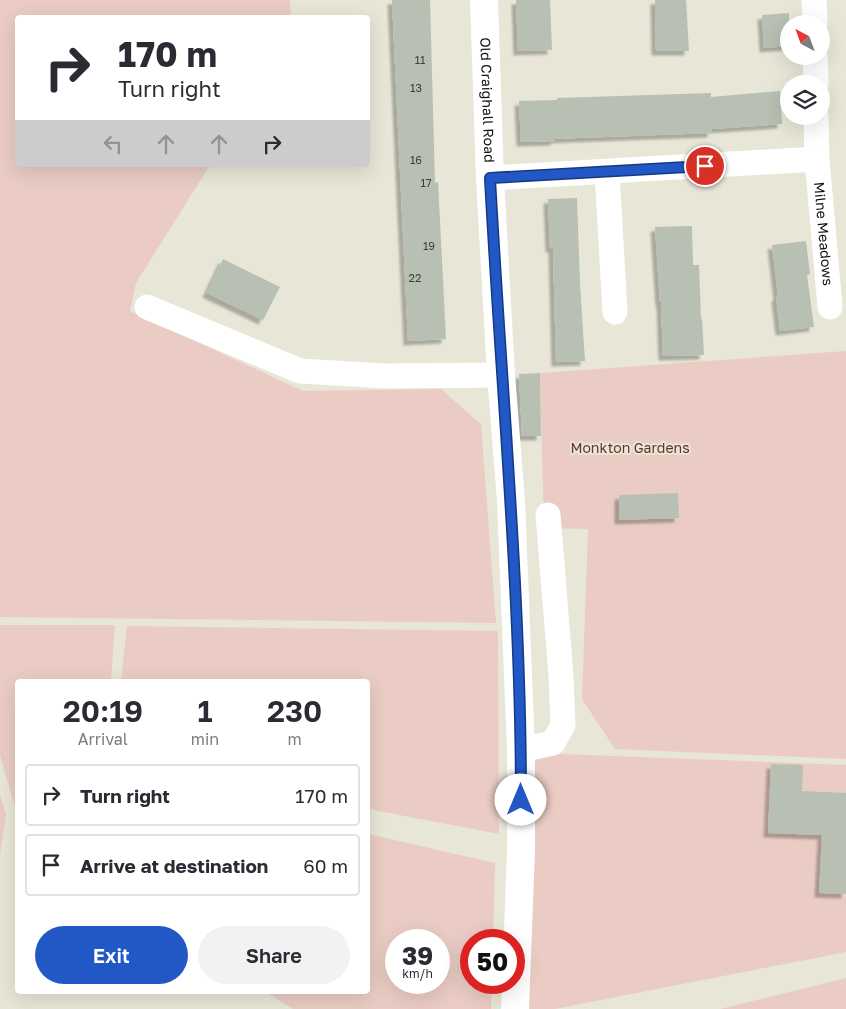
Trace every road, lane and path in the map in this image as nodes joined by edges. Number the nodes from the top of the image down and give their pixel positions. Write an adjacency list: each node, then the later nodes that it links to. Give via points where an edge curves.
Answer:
1 (484, 0): 7 (main road, Old Craighall Road)
2 (814, 0): 3 (street)
3 (815, 15)
4 (816, 125): 5 (street, Milne Meadows)
5 (817, 159): 6 (street); 9 (street, Milne Meadows)
6 (606, 172): 7 (street); 10 (street)
7 (490, 178): 11 (main road, Old Craighall Road)
8 (147, 307): 11 (street, via 300,371 386,376)
9 (830, 307)
10 (614, 312)
11 (501, 375): 13 (main road, Old Craighall Road, via 512,510)
12 (548, 515): 13 (street, via 563,725 553,743)
13 (521, 750): 14 (main road, Old Craighall Road)
14 (515, 1009)

